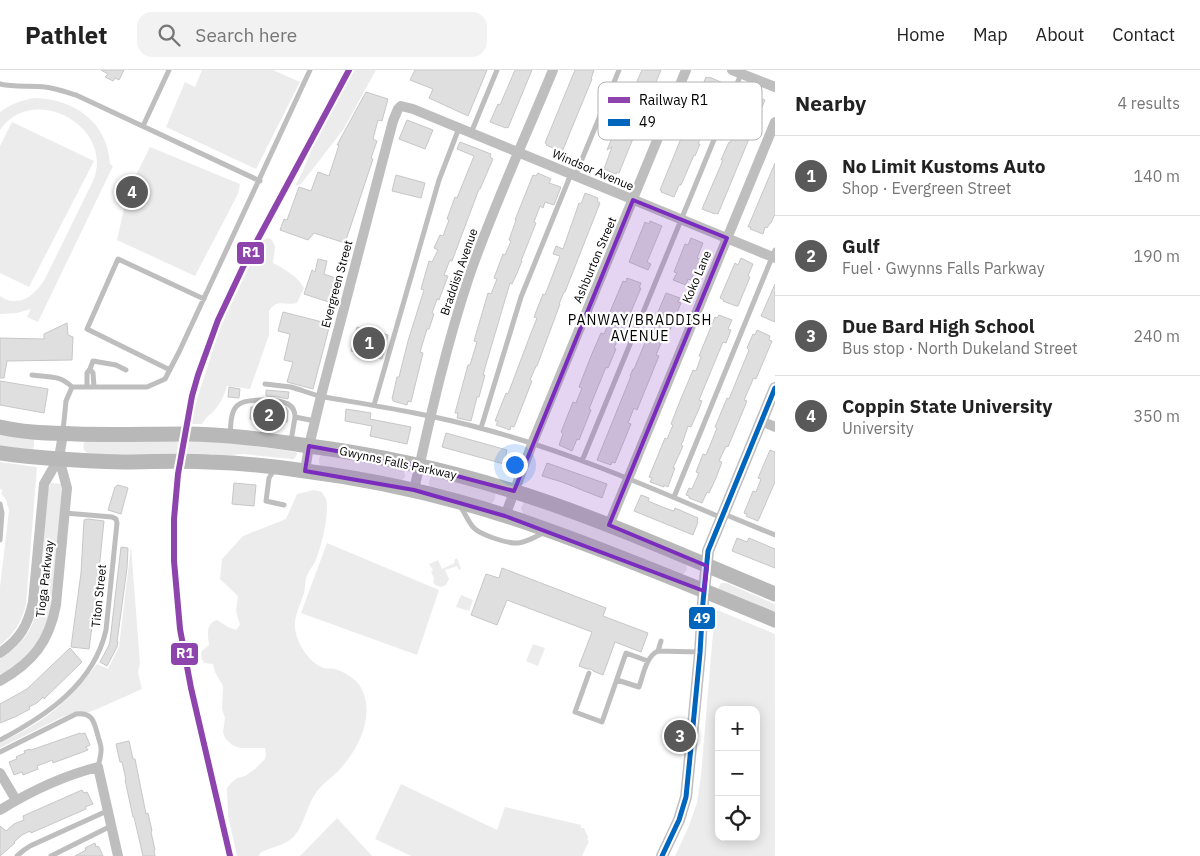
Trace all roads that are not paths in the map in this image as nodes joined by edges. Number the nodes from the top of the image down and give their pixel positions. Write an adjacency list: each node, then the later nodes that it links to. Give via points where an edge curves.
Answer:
1 (169, 70): 15 (lane)
2 (310, 70): 22 (lane)
3 (497, 70): 17 (lane)
4 (553, 70): 20 (street, Braddish Avenue)
5 (620, 70): 8 (lane)
6 (686, 70): 9 (street, Ashburton Street)
7 (737, 72): 11 (street)
8 (615, 82)
9 (681, 82)
10 (0, 84): 15 (lane, via 61,90)
11 (775, 87)
12 (401, 106): 16 (street, Windsor Avenue); 37 (street, Evergreen Street, via 393,121)
13 (598, 119): 21 (lane)
14 (775, 122): 25 (street, Koko Lane)
15 (143, 126): 22 (lane)
16 (459, 128): 17 (street, Windsor Avenue); 38 (lane, via 434,196)
17 (471, 133): 20 (street, Windsor Avenue)
18 (657, 140): 23 (street, Ashburton Street)
19 (711, 140): 24 (lane)
20 (519, 153): 21 (street, Windsor Avenue); 39 (street, Braddish Avenue, via 468,280)
21 (573, 175): 23 (street, Windsor Avenue); 45 (lane, via 521,297)
22 (260, 181): 27 (lane)
23 (633, 200): 24 (street, Windsor Avenue); 49 (street, Ashburton Street)
24 (681, 219): 25 (street, Windsor Avenue); 53 (lane)
25 (727, 238): 26 (street, Windsor Avenue); 57 (street, Koko Lane)
26 (774, 255): 60 (lane)
27 (204, 299): 30 (lane); 30 (lane, via 118,259 87,329)
28 (90, 369): 29 (lane, via 93,361); 34 (lane); 35 (lane)
29 (126, 370)
30 (170, 370): 35 (lane, via 165,379 147,387)
31 (32, 374): 33 (lane, via 59,378)
32 (265, 384): 37 (lane, via 291,387)
33 (72, 387): 34 (lane); 46 (lane, via 66,401)
34 (87, 387): 35 (lane)
35 (94, 387)
36 (775, 388): 42 (street)
37 (321, 396): 38 (lane); 41 (street, Evergreen Street)
38 (374, 406): 39 (lane)
39 (430, 416): 45 (lane); 54 (street, Braddish Avenue)
40 (295, 417): 41 (lane); 47 (lane, via 293,409 284,402 248,400 235,408); 48 (lane)
41 (315, 421): 50 (street, Evergreen Street)
42 (761, 421): 44 (street); 66 (street)
43 (0, 427): 46 (main road, Gwynns Falls Parkway)
44 (775, 427)
45 (481, 428): 49 (lane)
46 (63, 434): 47 (main road, Gwynns Falls Parkway); 52 (street, Tioga Parkway)
47 (230, 436): 48 (main road, Gwynns Falls Parkway)
48 (290, 443): 50 (main road, Gwynns Falls Parkway)
49 (532, 444): 53 (lane); 59 (street, Ashburton Street)
50 (309, 446): 54 (main road, Gwynns Falls Parkway); 56 (street, Evergreen Street)
51 (0, 453): 52 (main road, Gwynns Falls Parkway)
52 (59, 458): 55 (main road, Gwynns Falls Parkway); 64 (street, Tioga Parkway, via 67,488); 78 (street, Tioga Parkway, via 44,484 30,614 22,632)
53 (582, 461): 57 (lane)
54 (419, 466): 58 (street, Braddish Avenue); 59 (main road, Gwynns Falls Parkway)
55 (275, 467): 56 (main road, Gwynns Falls Parkway); 63 (lane, via 269,478 266,502)
56 (305, 471): 58 (main road, Gwynns Falls Parkway)
57 (628, 478): 60 (lane); 67 (street, Koko Lane)
58 (414, 490): 61 (main road, Gwynns Falls Parkway)
59 (514, 491): 65 (street, Ashburton Street); 67 (main road, Gwynns Falls Parkway)
60 (674, 497): 66 (lane)
61 (457, 502): 65 (main road, Gwynns Falls Parkway); 68 (lane, via 479,532 512,543 520,543)
62 (0, 504): 70 (lane)
63 (284, 505)
64 (65, 513): 82 (street, Tioga Parkway, via 56,605 49,632 27,663); 83 (lane, Titon Street, via 112,517 117,521 103,643 76,686 43,715)
65 (505, 516): 68 (main road, Gwynns Falls Parkway)
66 (723, 516): 69 (lane); 71 (street, via 708,551)
67 (609, 525): 71 (main road, Gwynns Falls Parkway)
68 (548, 531): 72 (main road, Gwynns Falls Parkway)
69 (775, 535)
70 (0, 540)
71 (706, 566): 72 (street); 73 (main road, Gwynns Falls Parkway)
72 (704, 591): 74 (main road, Gwynns Falls Parkway); 77 (street)
73 (775, 594)
74 (775, 620)
75 (661, 641): 76 (lane)
76 (658, 651): 77 (lane); 79 (lane)
77 (700, 652): 94 (street, via 686,796)
78 (0, 653)
79 (648, 661): 81 (lane, via 639,687); 81 (lane, via 626,653)
80 (589, 673): 81 (lane, via 575,712 602,722)
81 (617, 680)
82 (0, 681)
83 (0, 740)
84 (0, 752): 85 (lane, via 76,714 84,714 94,720 101,745)
85 (98, 767): 87 (street, via 78,772); 89 (street)
86 (0, 774): 87 (street)
87 (16, 800): 88 (street)
88 (0, 810)
89 (107, 811): 90 (street); 91 (lane, via 30,846)
90 (110, 826): 92 (lane); 93 (street)
91 (17, 856)
92 (51, 856)
93 (118, 856)
94 (662, 856)

